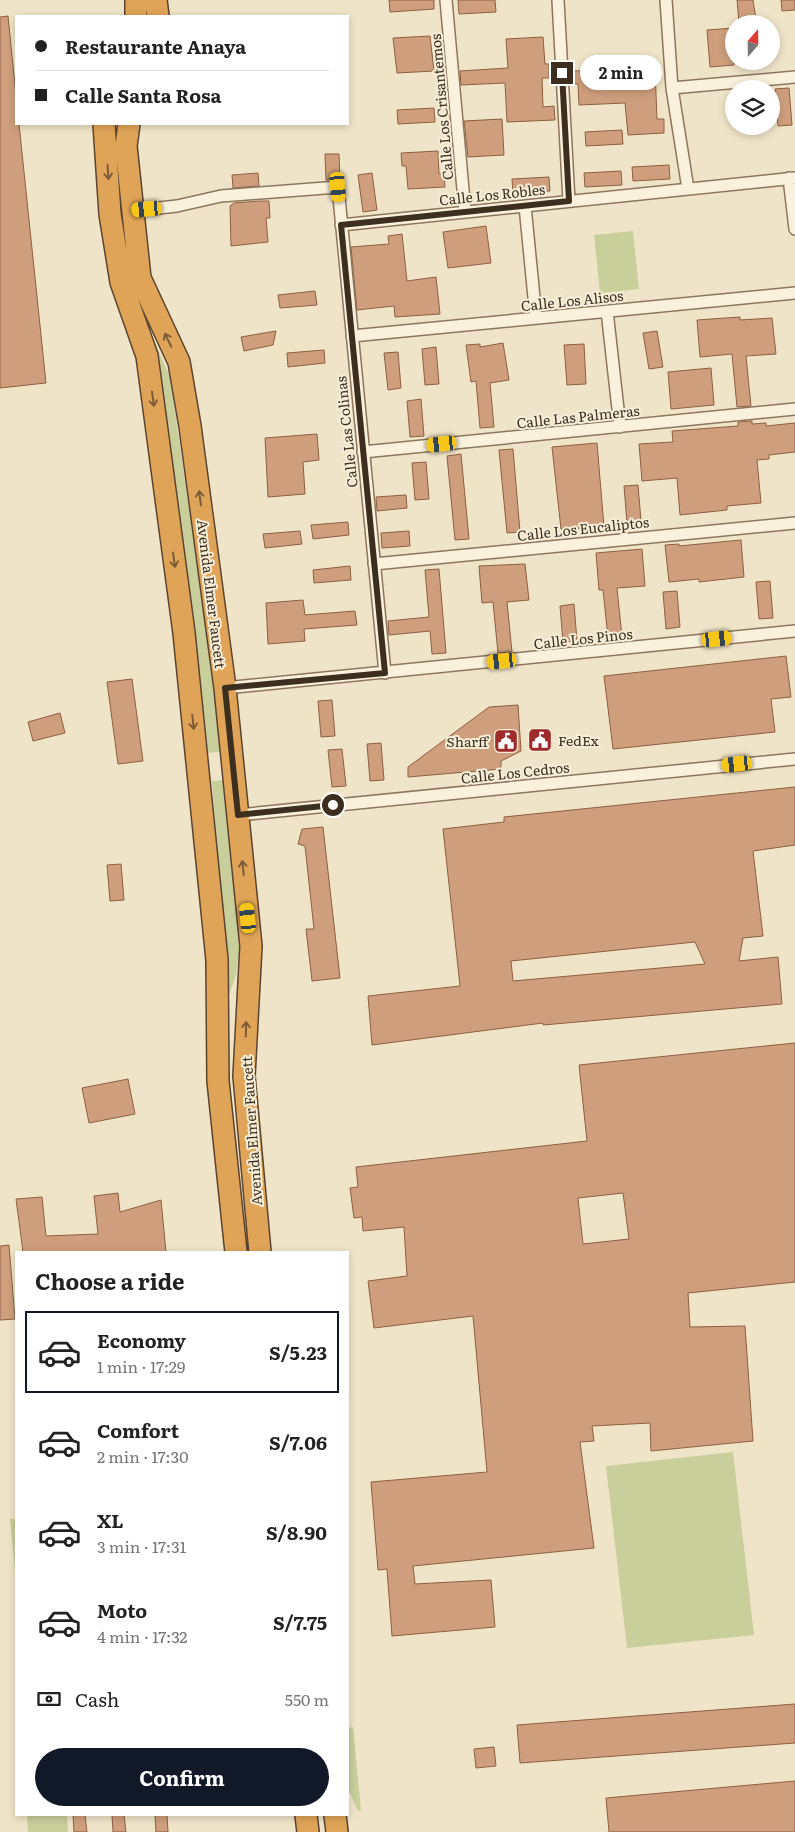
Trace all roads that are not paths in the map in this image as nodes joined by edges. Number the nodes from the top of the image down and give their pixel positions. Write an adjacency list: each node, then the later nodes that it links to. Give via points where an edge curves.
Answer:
1 (136, 0): 6 (highway)
2 (156, 0): 7 (highway)
3 (446, 0): 17 (street, Calle Los Crisantemos)
4 (558, 0): 14 (street)
5 (666, 0): 9 (street)
6 (136, 15)
7 (158, 15)
8 (795, 77): 9 (street)
9 (672, 88): 13 (street)
10 (104, 125): 34 (highway, Avenida Elmer Faucett, one-way to 34, via 110,214 121,282 147,356 184,633)
11 (129, 125): 16 (highway, Avenida Elmer Faucett, via 126,146)
12 (792, 178): 13 (street, Calle Los Robles); 19 (street)
13 (688, 189): 14 (street, Calle Los Robles)
14 (569, 201): 15 (street, Calle Los Robles)
15 (525, 206): 17 (street, Calle Los Robles); 22 (street)
16 (132, 211): 18 (street, Calle Las Colinas, via 222,196 338,187); 31 (highway, Avenida Elmer Faucett, one-way to 16, via 192,436 178,362 140,278)
17 (465, 212): 18 (street, Calle Los Robles)
18 (341, 225): 23 (street, Calle Las Colinas)
19 (795, 229)
20 (795, 293): 21 (street, Calle Los Alisos)
21 (607, 311): 22 (street, Calle Los Alisos); 25 (street)
22 (536, 318): 23 (street, Calle Los Alisos)
23 (352, 336): 26 (street, Calle Las Colinas)
24 (795, 409): 25 (street, Calle Las Palmeras)
25 (620, 427): 26 (street, Calle Las Palmeras)
26 (363, 452): 28 (street, Calle Las Colinas)
27 (795, 523): 28 (street, Calle Los Eucaliptos)
28 (374, 564): 30 (street, Calle Las Colinas)
29 (795, 631): 30 (street, Calle Los Pinos)
30 (385, 673): 31 (street, Calle Los Pinos)
31 (225, 688): 33 (highway, Avenida Elmer Faucett)
32 (795, 759): 35 (street, Calle Los Cedros)
33 (232, 764): 34 (highway); 35 (highway, Avenida Elmer Faucett)
34 (198, 768): 36 (highway, Avenida Elmer Faucett, via 217,960 218,1081)
35 (238, 815): 37 (highway, Avenida Elmer Faucett, one-way to 35, via 244,1076 251,946)
36 (236, 1251)
37 (260, 1251)
38 (306, 1816): 40 (highway)
39 (335, 1816): 41 (highway)
40 (308, 1832)
41 (337, 1832)

